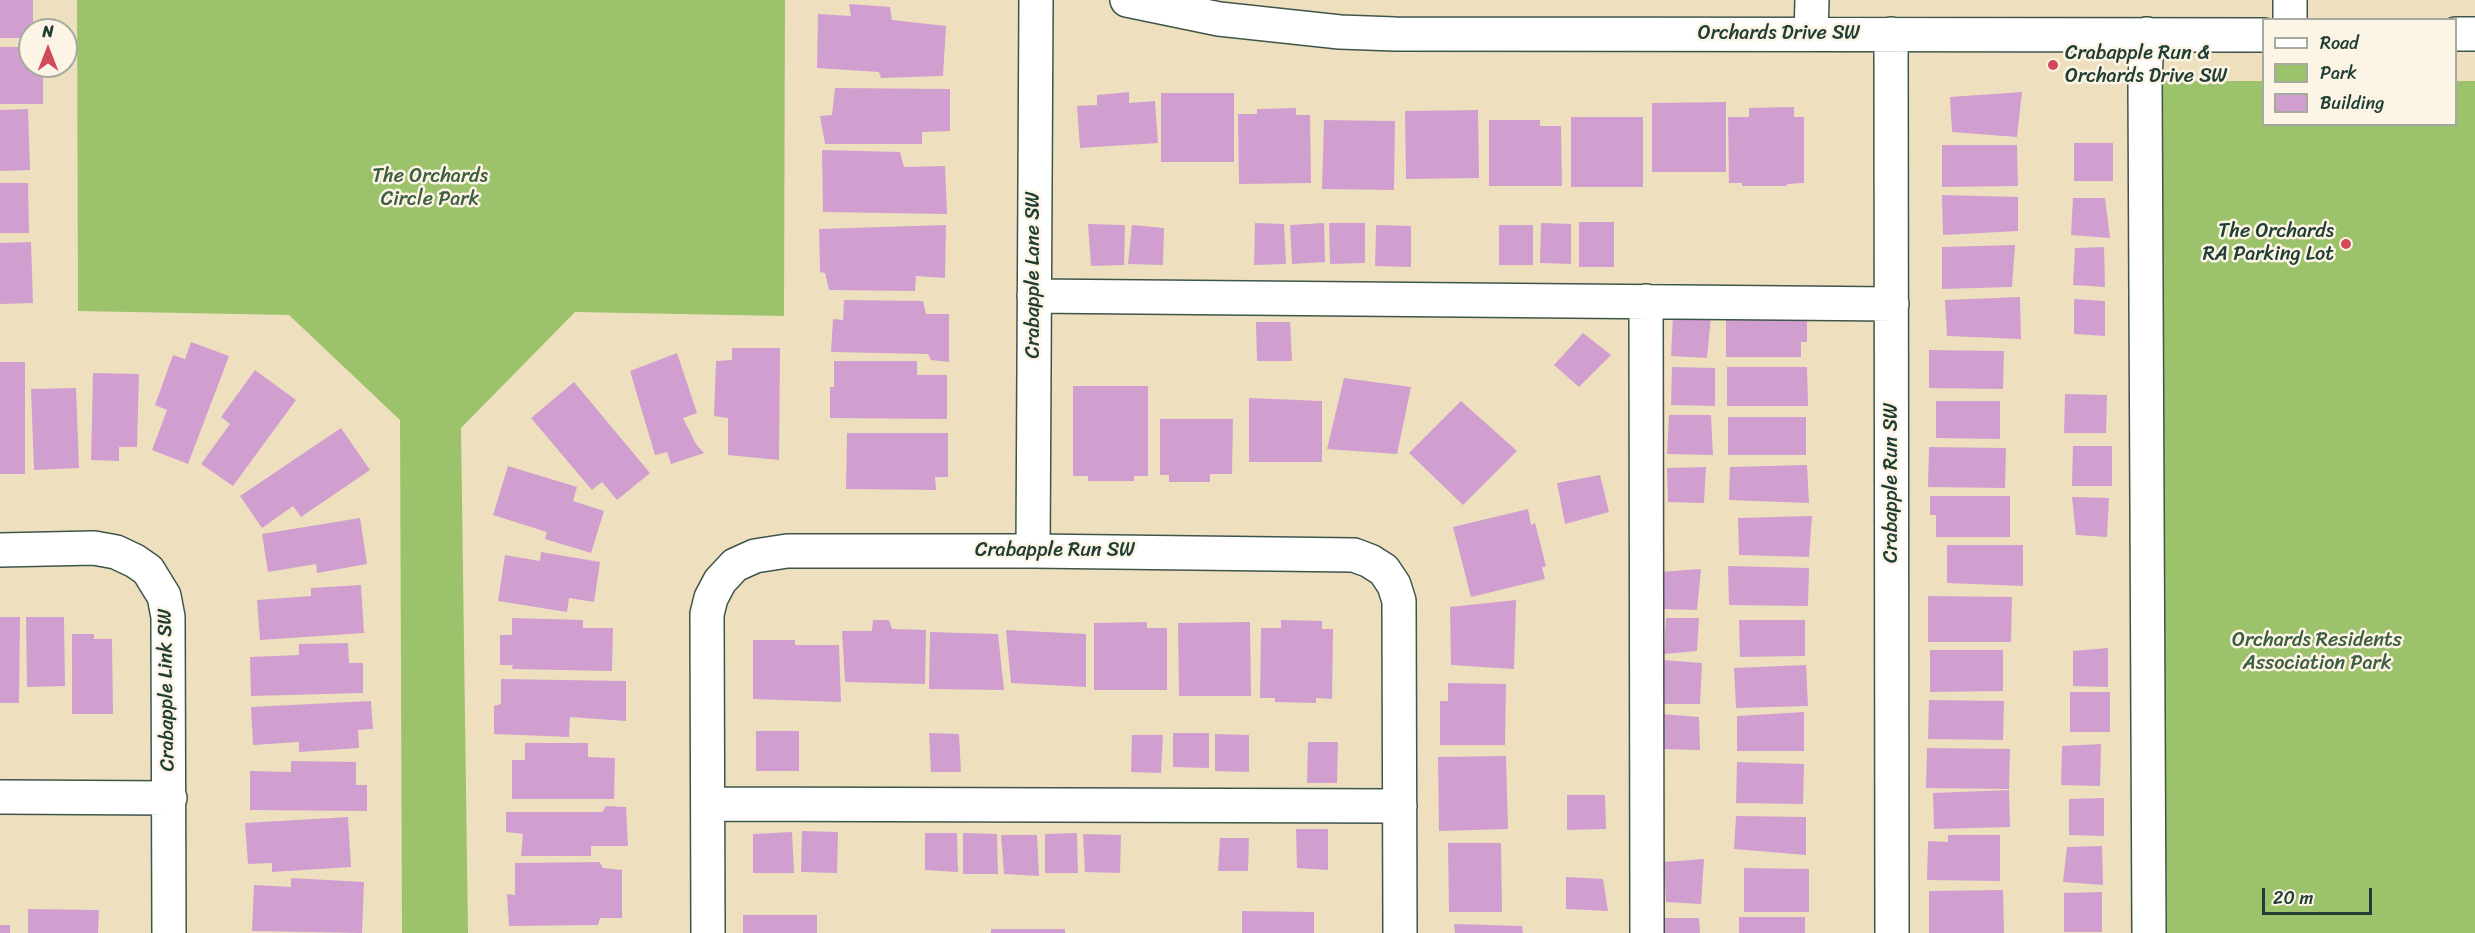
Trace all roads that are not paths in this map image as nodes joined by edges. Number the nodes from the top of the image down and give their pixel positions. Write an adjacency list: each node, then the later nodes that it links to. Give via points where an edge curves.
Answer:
1 (1036, 0): 13 (street, Crabapple Lane SW)
2 (1127, 0): 5 (street, Orchards Drive SW, via 1219,19)
3 (1812, 0): 7 (street)
4 (2290, 0): 6 (street)
5 (1296, 14): 7 (street, Orchards Drive SW, via 1395,34)
6 (2290, 18)
7 (1811, 34): 8 (street, Orchards Drive SW)
8 (1892, 34): 9 (street, Orchards Drive SW); 15 (street, Crabapple Run SW)
9 (2147, 34): 12 (street, Orchards Drive SW); 27 (street)
10 (2457, 34): 11 (street)
11 (2475, 34)
12 (2262, 35)
13 (1034, 296): 14 (street); 17 (street, Crabapple Lane SW)
14 (1646, 301): 15 (street); 25 (street)
15 (1892, 304): 26 (street, Crabapple Run SW)
16 (0, 550): 19 (street, Crabapple Link SW, via 94,548 116,552 148,570 158,584 168,617)
17 (1033, 551): 20 (street, Crabapple Run SW, via 787,551 755,556 735,565 720,581 707,614); 21 (street, Crabapple Run SW, via 1354,555 1384,570 1394,585 1399,609)
18 (0, 797): 19 (street)
19 (170, 798): 22 (street, Crabapple Link SW)
20 (709, 804): 21 (street); 23 (street, Crabapple Run SW)
21 (1400, 806): 24 (street, Crabapple Run SW)
22 (169, 933)
23 (708, 933)
24 (1400, 933)
25 (1647, 933)
26 (1892, 933)
27 (2149, 933)

